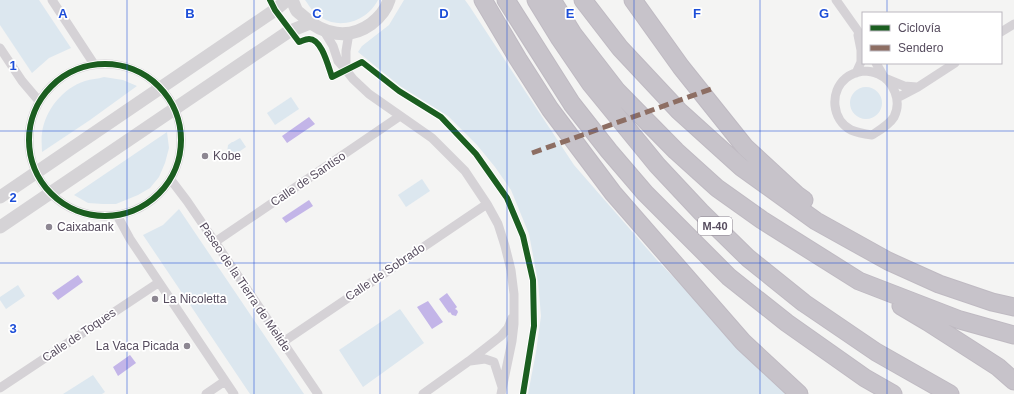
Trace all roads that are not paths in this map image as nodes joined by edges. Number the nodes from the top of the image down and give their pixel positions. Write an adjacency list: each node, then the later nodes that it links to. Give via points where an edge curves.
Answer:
1 (52, 0): 20 (street)
2 (287, 0): 27 (street)
3 (292, 0): 12 (street, via 298,12)
4 (389, 0): 17 (street, via 378,18 365,28)
5 (483, 0): 41 (highway, via 550,109 613,193)
6 (506, 0): 59 (highway, M-40, via 572,104 645,193 729,277 787,323 865,378)
7 (536, 0): 60 (highway, M-40, via 590,83 656,165 743,253 804,303 876,352)
8 (552, 0): 42 (highway, via 573,34 617,91 676,151 717,188 762,220)
9 (583, 0): 40 (highway, via 620,48 679,111 741,167 816,221)
10 (633, 0): 40 (highway, via 680,67 745,147 797,195)
11 (836, 0): 15 (street)
12 (310, 23): 14 (street); 30 (street, via 288,32)
13 (1014, 24): 16 (street)
14 (324, 31): 17 (street, via 336,34); 23 (street, via 334,46 338,61)
15 (858, 31): 18 (street); 24 (street, via 861,62)
16 (1002, 31)
17 (350, 33): 23 (street)
18 (862, 38)
19 (0, 48): 29 (street)
20 (94, 64): 27 (street, via 112,64 129,68); 29 (street, via 77,68 62,76 49,87)
21 (877, 64): 25 (street)
22 (953, 64): 26 (street)
23 (346, 70): 31 (street, via 369,94)
24 (856, 73): 25 (street, via 871,72); 28 (street, via 839,85 834,106 837,116 852,130 872,135 881,130 894,116)
25 (886, 78): 26 (street, via 904,86); 28 (street)
26 (918, 87): 28 (street)
27 (160, 88): 30 (street); 32 (street)
28 (897, 98)
29 (39, 101): 32 (street, via 31,118 28,136 30,155)
30 (173, 110): 33 (street, via 181,146 178,164); 34 (street)
31 (400, 116): 36 (street, via 432,138 465,171); 39 (street, Calle de Santiso)
32 (37, 172): 34 (street); 35 (street)
33 (171, 180): 37 (street, via 151,202 139,210); 39 (street, Paseo de la Tierra de Melide)
34 (51, 193): 37 (street, via 62,203 87,214); 38 (street)
35 (0, 197)
36 (487, 204): 45 (street, via 498,224 511,270); 47 (street, Calle de Sobrado)
37 (118, 216): 43 (street)
38 (0, 227)
39 (215, 242): 47 (street, Paseo de la Tierra de Melide)
40 (888, 261): 44 (highway, via 939,284)
41 (687, 277): 57 (highway, via 743,342); 58 (highway)
42 (859, 281): 46 (highway, via 960,320); 50 (highway, via 998,367)
43 (158, 283): 49 (street); 51 (street, Calle de Toques)
44 (1014, 307)
45 (514, 313): 48 (street, via 508,328 501,336); 52 (street, via 512,341)
46 (1014, 335)
47 (282, 342): 55 (street, Paseo de la Tierra de Melide)
48 (468, 361): 52 (street, via 485,359 494,362); 56 (street)
49 (225, 381): 53 (street); 54 (street)
50 (1014, 381)
51 (0, 388)
52 (502, 391)
53 (206, 394)
54 (234, 394)
55 (318, 394)
56 (423, 394)
57 (799, 394)
58 (810, 394)
59 (893, 394)
60 (950, 394)

